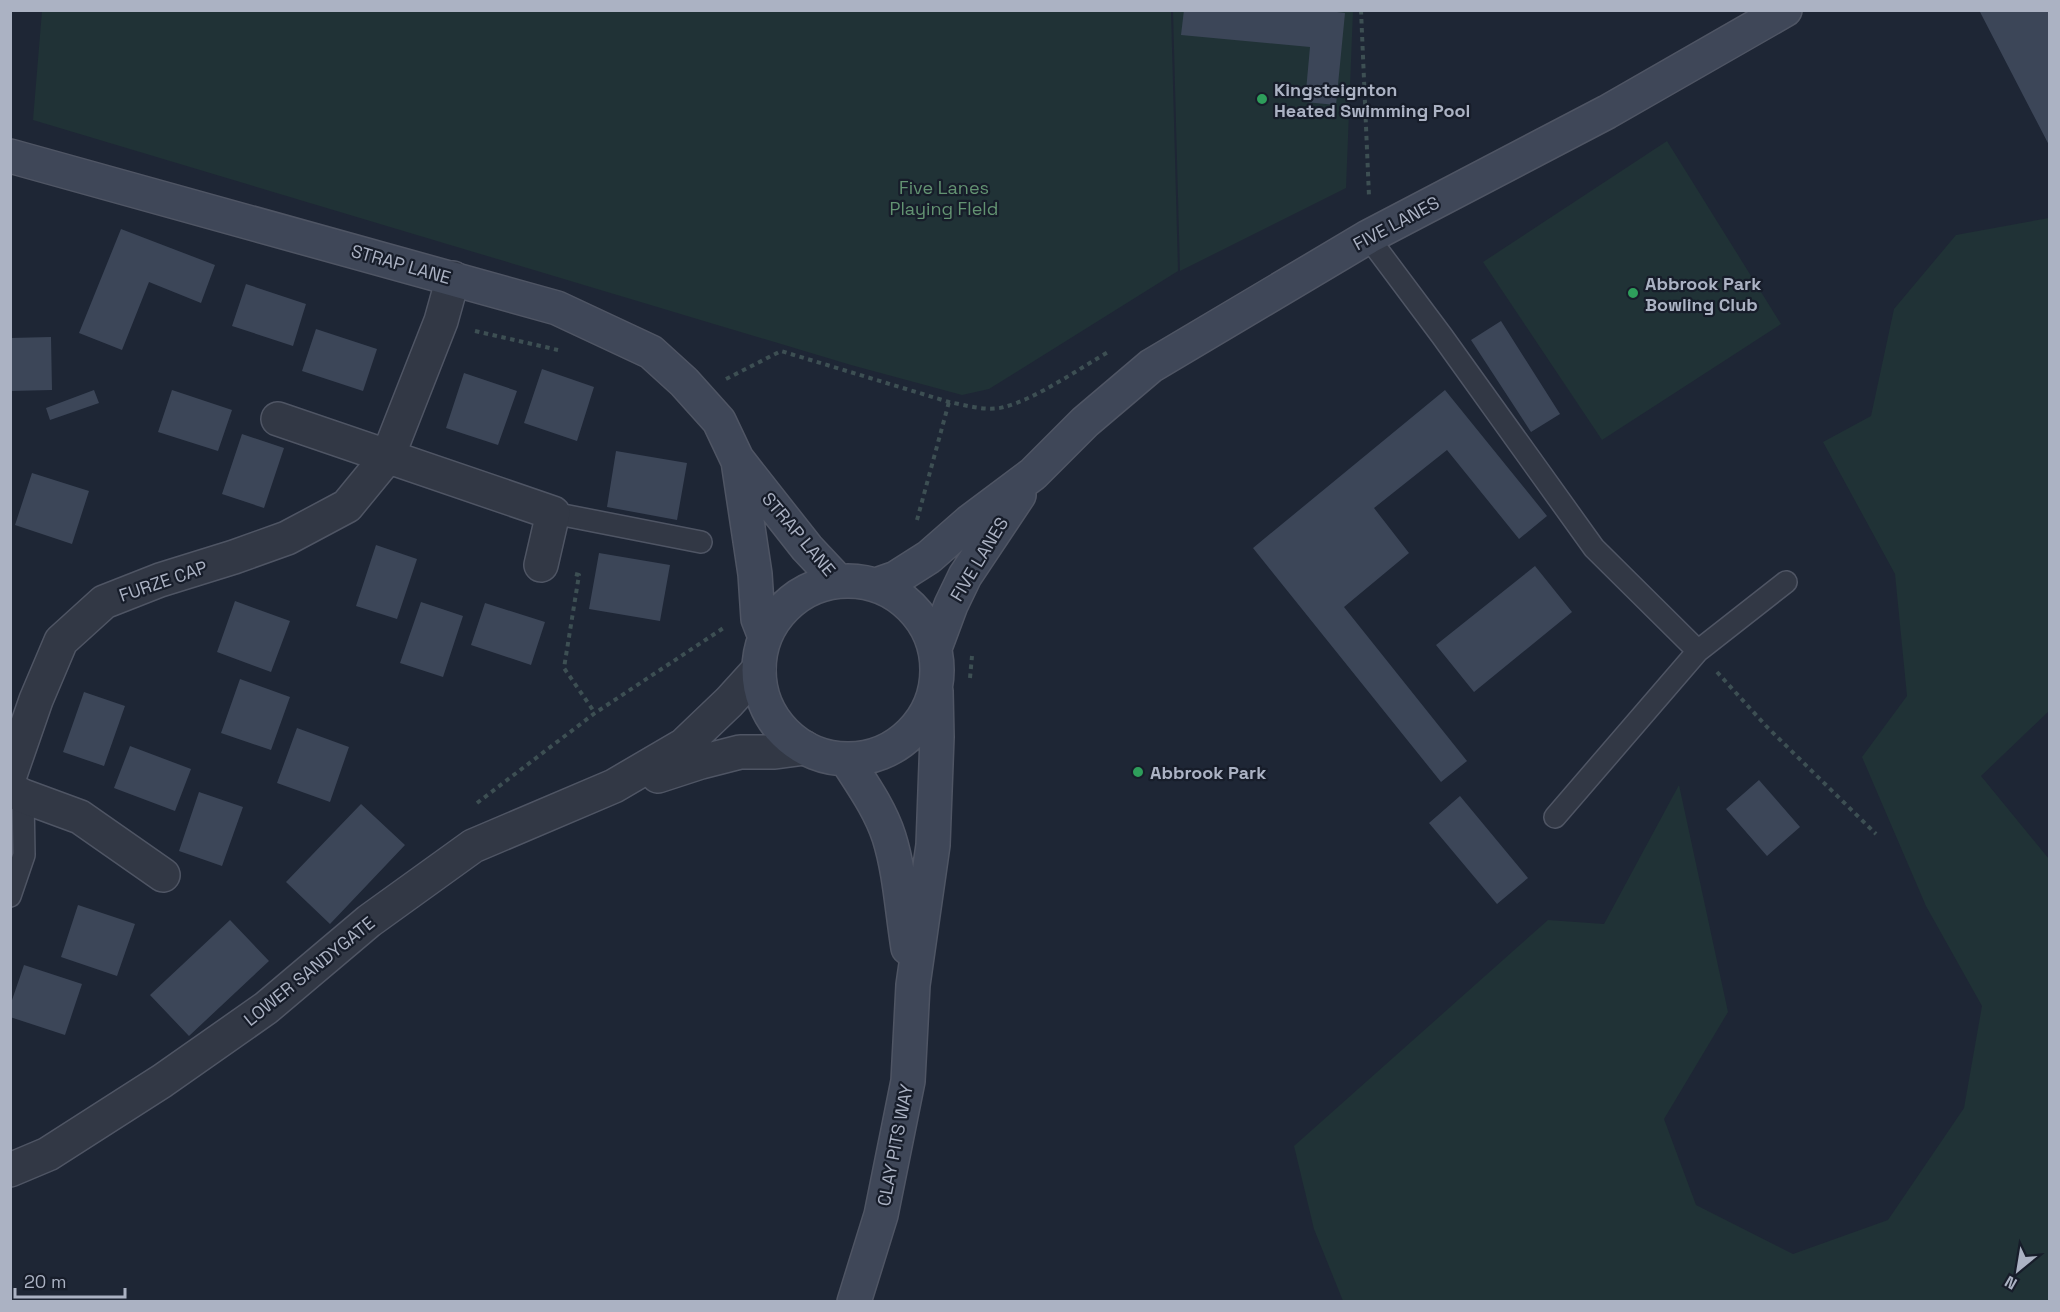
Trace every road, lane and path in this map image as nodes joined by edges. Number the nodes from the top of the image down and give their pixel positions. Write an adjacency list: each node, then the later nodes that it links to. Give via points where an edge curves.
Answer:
1 (1361, 10): 4 (path)
2 (1785, 10): 4 (main road, FIVE LANES, via 1607,112)
3 (10, 156): 5 (main road, STRAP LANE)
4 (1369, 221): 11 (main road, FIVE LANES, via 1151,366 1085,422); 20 (lane, via 1442,336 1594,548)
5 (453, 278): 9 (street, FURZE CAP, via 441,321); 10 (main road, STRAP LANE, via 557,308 651,352 719,421)
6 (1120, 345): 7 (path, via 1033,395 1002,408 949,402 781,351)
7 (724, 380)
8 (278, 419): 9 (street)
9 (388, 456): 12 (street); 27 (street, FURZE CAP, via 348,506 287,538 104,602 61,641 36,700)
10 (737, 459): 15 (main road, STRAP LANE, via 807,549); 18 (main road, STRAP LANE, via 758,619)
11 (1033, 474): 17 (main road, FIVE LANES, via 929,557 896,578); 19 (main road, FIVE LANES, via 965,576)
12 (553, 513): 13 (lane); 14 (street)
13 (701, 542)
14 (541, 565): 23 (path, via 579,575 564,668)
15 (838, 581): 17 (main road); 18 (main road, via 819,585 786,605)
16 (1786, 582): 20 (lane)
17 (876, 585): 19 (main road, via 893,592 914,610 930,632)
18 (765, 637): 21 (main road)
19 (935, 648): 22 (main road)
20 (1698, 651): 28 (lane); 29 (path, via 1767,727)
21 (759, 669): 24 (main road, via 766,707 776,723); 26 (street, LOWER SANDYGATE, via 684,745)
22 (936, 691): 25 (main road, via 918,727 903,741 867,758); 32 (main road, CLAY PITS WAY, via 933,845)
23 (595, 713)
24 (805, 748): 25 (main road); 26 (street, LOWER SANDYGATE, via 740,752)
25 (846, 759): 32 (main road, CLAY PITS WAY, via 878,810 889,837)
26 (614, 786): 33 (street, LOWER SANDYGATE, via 472,846 369,921 266,1008 162,1081 48,1154)
27 (15, 787): 30 (street, via 80,817); 31 (lane, via 24,855)
28 (1555, 816)
29 (1876, 834)
30 (163, 875)
31 (10, 896)
32 (913, 985): 34 (main road, CLAY PITS WAY, via 908,1082 881,1215)
33 (10, 1170)
34 (854, 1302)

